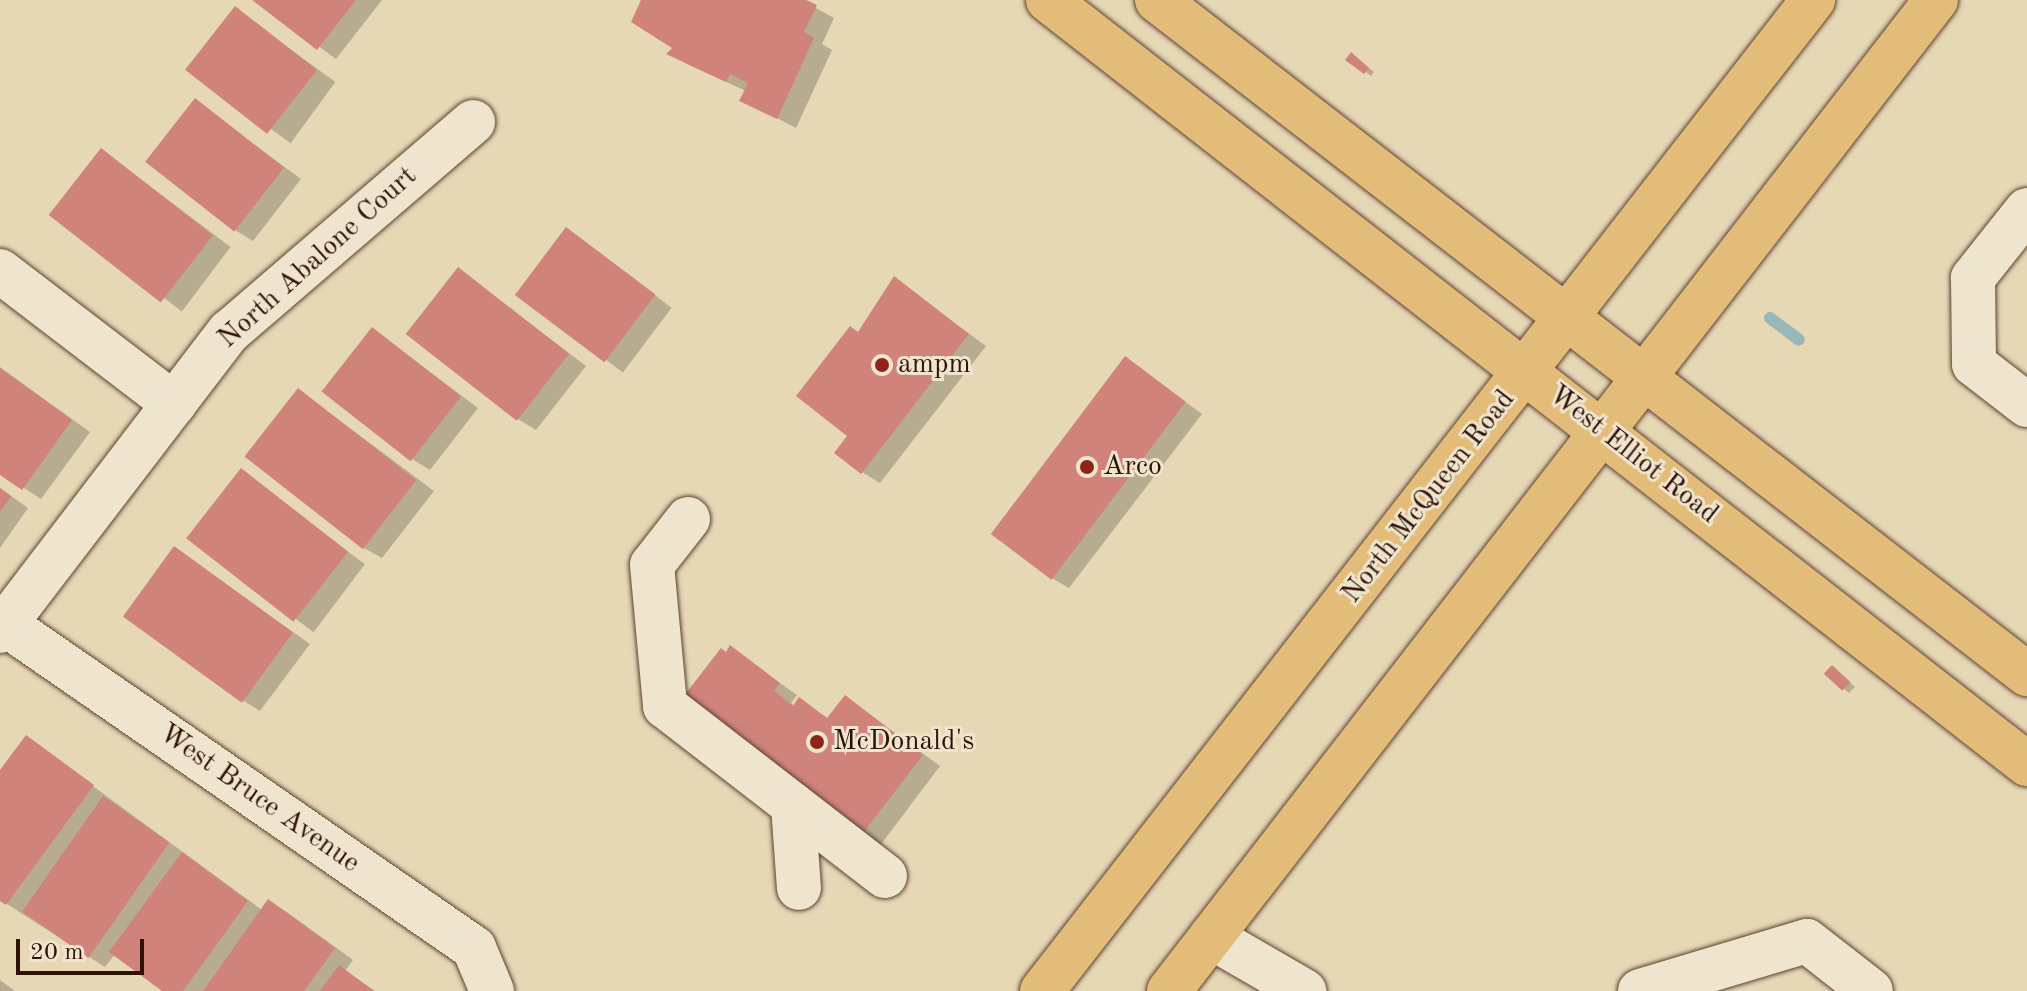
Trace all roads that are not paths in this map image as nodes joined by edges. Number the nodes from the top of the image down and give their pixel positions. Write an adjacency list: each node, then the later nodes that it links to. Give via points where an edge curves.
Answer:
1 (1048, 0): 9 (main road, West Elliot Road)
2 (1157, 0): 8 (main road)
3 (1813, 0): 8 (main road, North McQueen Road)
4 (1936, 0): 10 (main road)
5 (473, 122): 11 (street, North Abalone Court, via 229,332)
6 (2027, 210): 12 (street, via 1973,278 1974,364)
7 (0, 271): 11 (street)
8 (1569, 316): 9 (main road, North McQueen Road); 10 (main road)
9 (1525, 372): 13 (main road, West Elliot Road); 23 (main road, North McQueen Road)
10 (1647, 375): 13 (main road); 16 (main road)
11 (174, 404): 15 (street, North Abalone Court)
12 (2027, 405)
13 (1605, 432): 17 (main road, West Elliot Road); 21 (main road)
14 (688, 519): 18 (street, via 652,565 665,706)
15 (3, 627): 22 (street, West Bruce Avenue, via 474,948)
16 (2027, 674)
17 (2027, 764)
18 (793, 805): 19 (street); 20 (street)
19 (885, 876)
20 (799, 888)
21 (1211, 937): 24 (main road); 25 (street)
22 (492, 991)
23 (1042, 991)
24 (1169, 991)
25 (1304, 991)
26 (1640, 991): 27 (street, via 1807,941)
27 (1871, 991)

